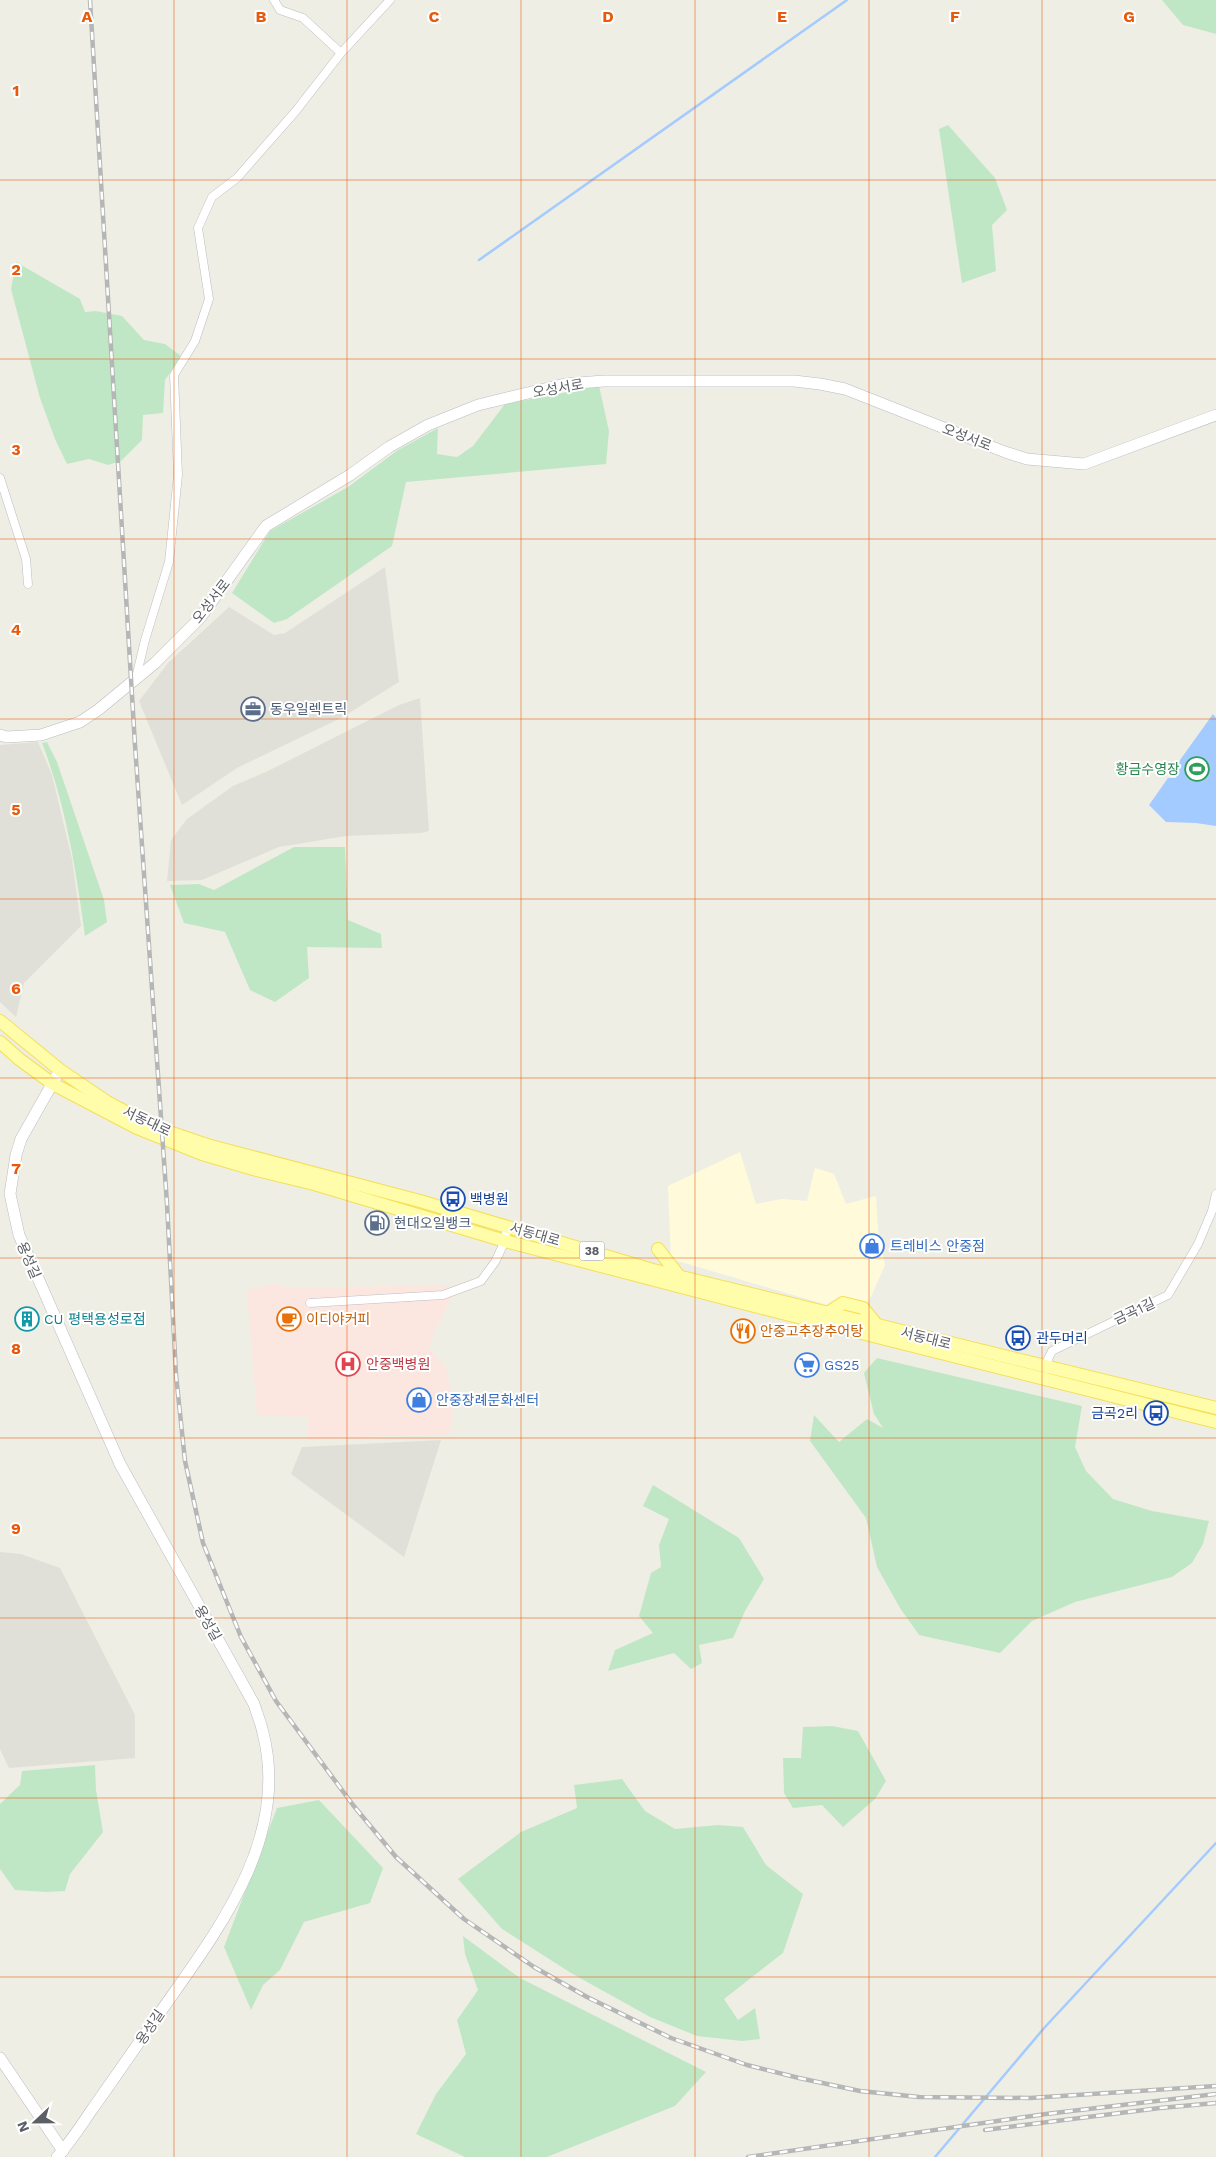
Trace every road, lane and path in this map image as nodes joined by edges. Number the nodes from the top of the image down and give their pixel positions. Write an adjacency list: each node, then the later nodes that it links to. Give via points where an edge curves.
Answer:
1 (274, 0): 3 (street, via 280,10 303,18)
2 (390, 0): 3 (street)
3 (341, 53): 7 (street, via 237,178 212,197 198,228 209,299 195,341 174,375 178,475 169,562)
4 (1216, 415): 7 (street, 오성서로, via 1084,464 1027,459 845,389 820,384 794,381 604,381 565,384 534,391 478,405 428,425 266,526 200,618)
5 (0, 478): 6 (street, via 26,559)
6 (28, 584)
7 (136, 678): 8 (street, 오성서로, via 80,722 42,735)
8 (0, 735)
9 (0, 1021): 11 (main road, 서동대로 / 38)
10 (0, 1042): 12 (main road, 서동대로 / 38)
11 (60, 1070): 12 (street, 용성길); 14 (main road, 서동대로 / 38, via 107,1102 154,1127 208,1145)
12 (53, 1084): 15 (main road, 서동대로 / 38, via 136,1128 174,1144); 23 (street, 용성길, via 21,1139 16,1155 10,1194 19,1235 120,1464 254,1704 264,1734 268,1773 264,1824 242,1887 208,1942)
13 (1216, 1194): 19 (street, 금곡1길, via 1198,1244 1168,1295 1052,1351)
14 (507, 1226): 15 (street); 17 (main road, 서동대로 / 38)
15 (504, 1241): 18 (street, via 481,1282 443,1295); 19 (main road, 서동대로 / 38, via 770,1310)
16 (658, 1249): 17 (main road)
17 (679, 1276): 19 (main road, 서동대로 / 38, via 829,1312)
18 (310, 1303)
19 (1046, 1373): 20 (main road, 서동대로 / 38); 21 (main road, 서동대로 / 38)
20 (1216, 1408)
21 (1216, 1422)
22 (0, 2058): 23 (street)
23 (60, 2154)

